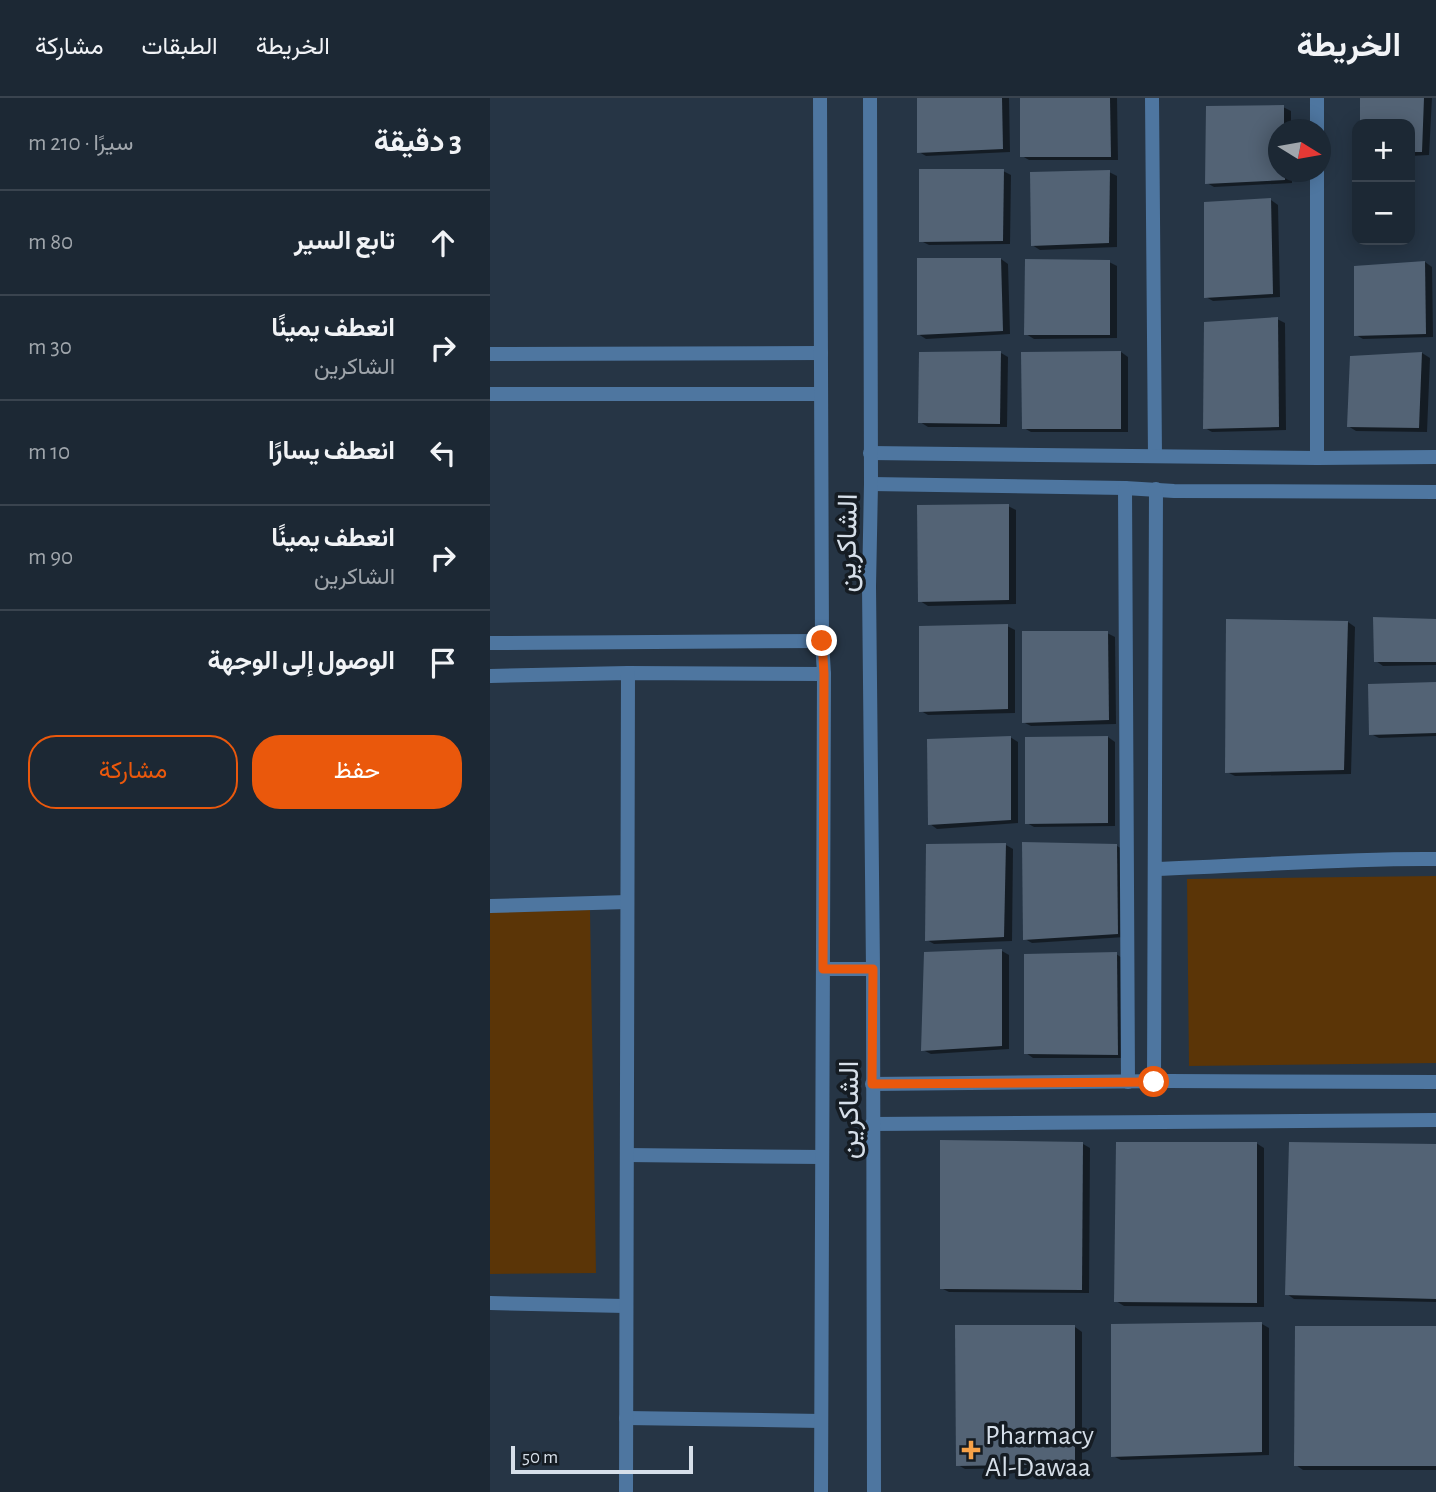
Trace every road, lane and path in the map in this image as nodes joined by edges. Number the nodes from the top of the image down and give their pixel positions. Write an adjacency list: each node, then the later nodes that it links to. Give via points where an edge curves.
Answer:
1 (820, 98): 7 (street, الشاكرين)
2 (870, 98): 11 (street, الشاكرين)
3 (1152, 98): 12 (street)
4 (1317, 98): 5 (street)
5 (1317, 119)
6 (1317, 182): 14 (street)
7 (821, 353): 8 (street); 10 (street, الشاكرين)
8 (490, 354)
9 (490, 394): 10 (street)
10 (821, 394): 19 (street, الشاكرين)
11 (870, 453): 12 (street); 15 (street, الشاكرين)
12 (1155, 456): 14 (street)
13 (1436, 457): 14 (street)
14 (1317, 458)
15 (871, 484): 16 (street); 29 (street, الشاكرين)
16 (1125, 488): 17 (street); 30 (street)
17 (1156, 489): 18 (street); 25 (street)
18 (1436, 492)
19 (822, 641): 20 (street); 22 (street, الشاكرين)
20 (490, 643)
21 (628, 673): 22 (street); 23 (street); 26 (street)
22 (824, 674): 28 (street, الشاكرين)
23 (490, 676)
24 (1436, 859): 25 (street)
25 (1155, 869): 31 (street)
26 (627, 902): 27 (street); 36 (street)
27 (490, 906)
28 (823, 969): 29 (street); 37 (street, الشاكرين)
29 (873, 969): 33 (street, الشاكرين)
30 (1128, 1082): 31 (street); 33 (street)
31 (1154, 1082): 32 (street)
32 (1436, 1082)
33 (872, 1084): 35 (street, الشاكرين)
34 (1436, 1120): 35 (street)
35 (872, 1124): 44 (street, الشاكرين)
36 (627, 1155): 37 (street); 39 (street)
37 (822, 1157): 41 (street, الشاكرين)
38 (490, 1303): 39 (street)
39 (625, 1306): 40 (street)
40 (626, 1418): 41 (street); 42 (street)
41 (821, 1421): 43 (street, الشاكرين)
42 (626, 1492)
43 (821, 1492)
44 (874, 1492)

